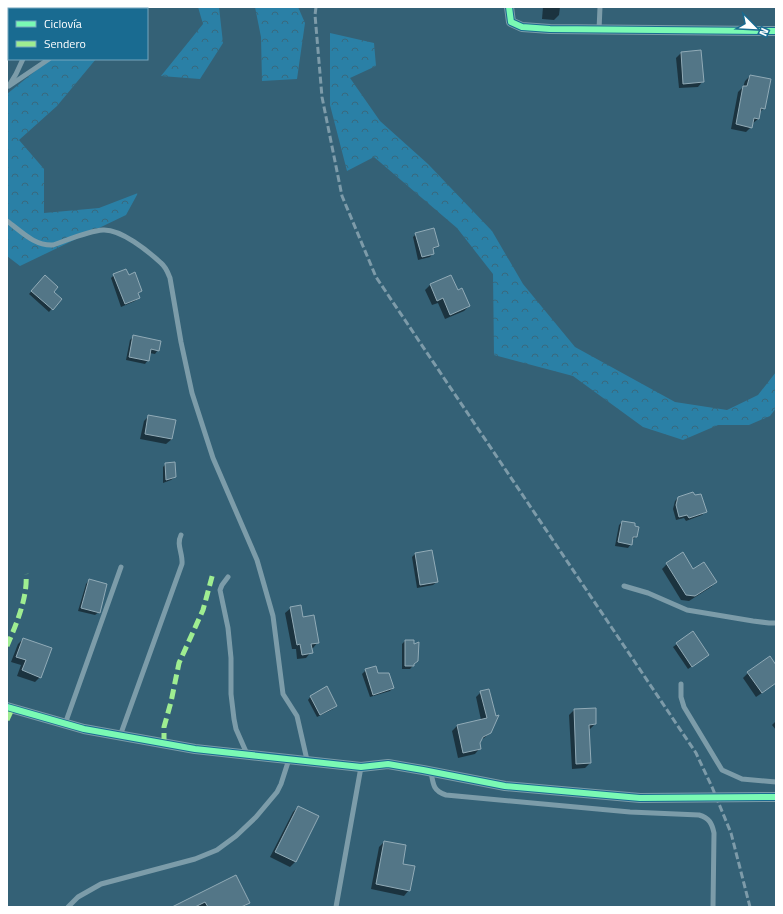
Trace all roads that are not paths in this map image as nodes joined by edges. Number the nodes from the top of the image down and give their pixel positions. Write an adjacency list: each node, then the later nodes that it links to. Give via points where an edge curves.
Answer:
1 (508, 7): 3 (street, via 511,22 522,27)
2 (600, 7): 3 (lane)
3 (599, 30): 4 (street)
4 (776, 31)
5 (23, 60): 7 (lane)
6 (48, 60): 7 (lane)
7 (8, 87)
8 (7, 221): 20 (lane, via 32,240 47,245 96,231 108,230 118,233 161,262 168,273 192,393 213,458 257,560 274,621 284,694 297,716)
9 (181, 535): 17 (lane, via 178,545 183,558 182,564)
10 (121, 567): 16 (lane)
11 (228, 577): 18 (lane, via 220,590 229,636 232,709 236,729)
12 (624, 586): 13 (lane, via 648,593 687,610)
13 (776, 623)
14 (681, 684): 23 (lane, via 684,707 722,770 742,779)
15 (7, 707): 16 (street)
16 (65, 724): 17 (street)
17 (120, 736): 18 (street, via 195,749)
18 (247, 754): 19 (street)
19 (289, 759): 20 (street); 25 (lane, via 277,792 256,817 217,850 195,859 101,884 78,897)
20 (306, 760): 21 (street)
21 (361, 766): 22 (street, via 388,764); 26 (lane)
22 (431, 771): 24 (street, via 505,786 640,798); 27 (lane, via 435,789 446,795 630,812 699,815 706,818 712,824 714,833)
23 (776, 782)
24 (776, 797)
25 (68, 907)
26 (336, 907)
27 (713, 907)

